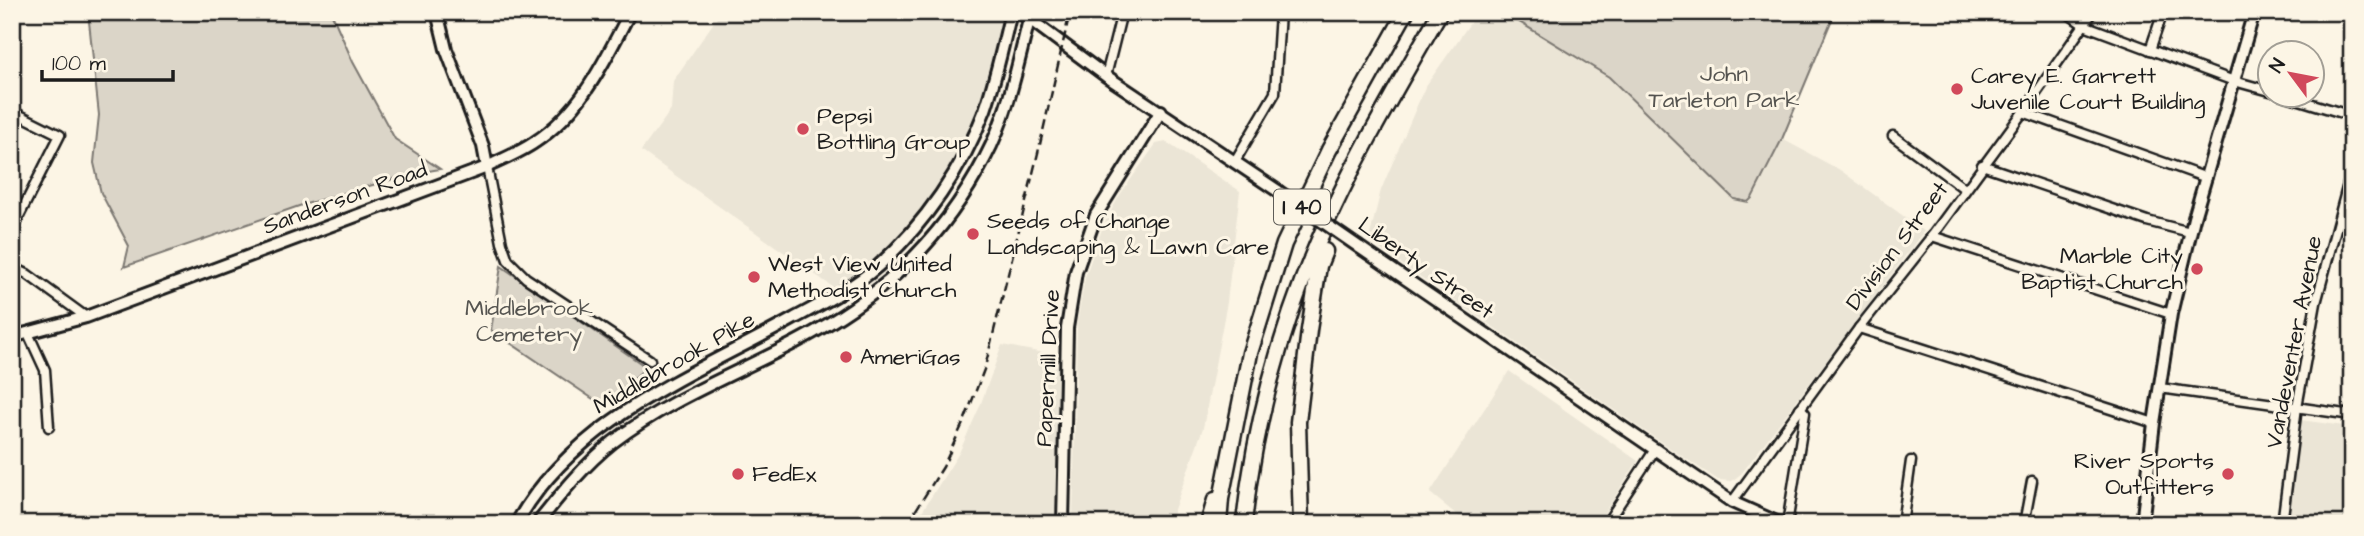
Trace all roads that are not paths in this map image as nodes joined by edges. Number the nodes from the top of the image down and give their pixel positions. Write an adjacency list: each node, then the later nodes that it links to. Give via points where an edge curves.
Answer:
1 (437, 12): 27 (street, via 446,49 484,146)
2 (630, 12): 27 (street, Sanderson Road, via 585,93 567,115 533,144)
3 (1011, 12): 52 (street, Middlebrook Pike, via 985,109 970,145 947,186 908,237 842,293 653,394 601,428 547,481)
4 (1122, 12): 15 (street)
5 (1280, 12): 25 (street, via 1275,93)
6 (1406, 12): 45 (highway, I 40, via 1329,150 1284,244 1250,353)
7 (1440, 12): 24 (highway, I 40)
8 (2066, 12): 13 (street)
9 (2093, 12): 13 (street, Division Street)
10 (2163, 12): 14 (street)
11 (2254, 12): 16 (street)
12 (1027, 15): 15 (street, Liberty Street); 53 (street, Middlebrook Pike, via 998,129 974,179 927,244 852,309 612,443)
13 (2084, 25): 14 (street); 21 (street, Division Street)
14 (2150, 50): 16 (street)
15 (1106, 76): 20 (street, Liberty Street)
16 (2234, 81): 17 (street); 29 (street)
17 (2256, 88)
18 (2326, 108): 22 (street)
19 (12, 111): 31 (street, via 60,135)
20 (1161, 111): 25 (street, Liberty Street); 54 (street, Papermill Drive, via 1096,215 1076,272 1067,328)
21 (2024, 112): 26 (street, Division Street); 29 (street)
22 (2352, 116)
23 (1893, 136): 30 (street)
24 (1360, 156): 57 (highway, I 40, via 1318,243 1288,323 1262,415); 58 (highway, via 1319,266 1298,422)
25 (1235, 161): 48 (street, Liberty Street, bridge)
26 (1982, 165): 30 (street, Division Street); 32 (street)
27 (487, 167): 36 (street, Sanderson Road); 40 (street, via 508,260 526,278)
28 (2352, 169): 42 (street, Vandeventer Avenue, via 2316,303)
29 (2207, 178): 32 (street)
30 (1965, 189): 33 (street, Division Street)
31 (12, 230)
32 (2190, 232): 35 (street)
33 (1931, 236): 35 (street); 37 (street, Division Street)
34 (12, 267): 36 (street)
35 (2171, 314): 41 (street)
36 (86, 317): 38 (street, Sanderson Road)
37 (1859, 328): 43 (street, Division Street); 46 (street)
38 (28, 333): 39 (street, Sanderson Road); 47 (street, via 44,370)
39 (12, 337)
40 (650, 360)
41 (2160, 388): 42 (street); 46 (street)
42 (2297, 407): 44 (street); 65 (street, Vandeventer Avenue)
43 (1802, 410): 51 (street, Division Street); 61 (street)
44 (2352, 415)
45 (1237, 417): 55 (highway); 56 (highway, I 40)
46 (2154, 423): 64 (street)
47 (48, 427)
48 (1654, 451): 51 (street, Liberty Street); 59 (street)
49 (1911, 461): 62 (street)
50 (2032, 481): 63 (street)
51 (1732, 502): 60 (street, Liberty Street)
52 (516, 524)
53 (537, 524)
54 (1063, 524)
55 (1208, 524)
56 (1219, 524)
57 (1244, 524)
58 (1301, 524)
59 (1606, 524)
60 (1781, 524)
61 (1787, 524)
62 (1902, 524)
63 (2024, 524)
64 (2142, 524)
65 (2282, 524)

